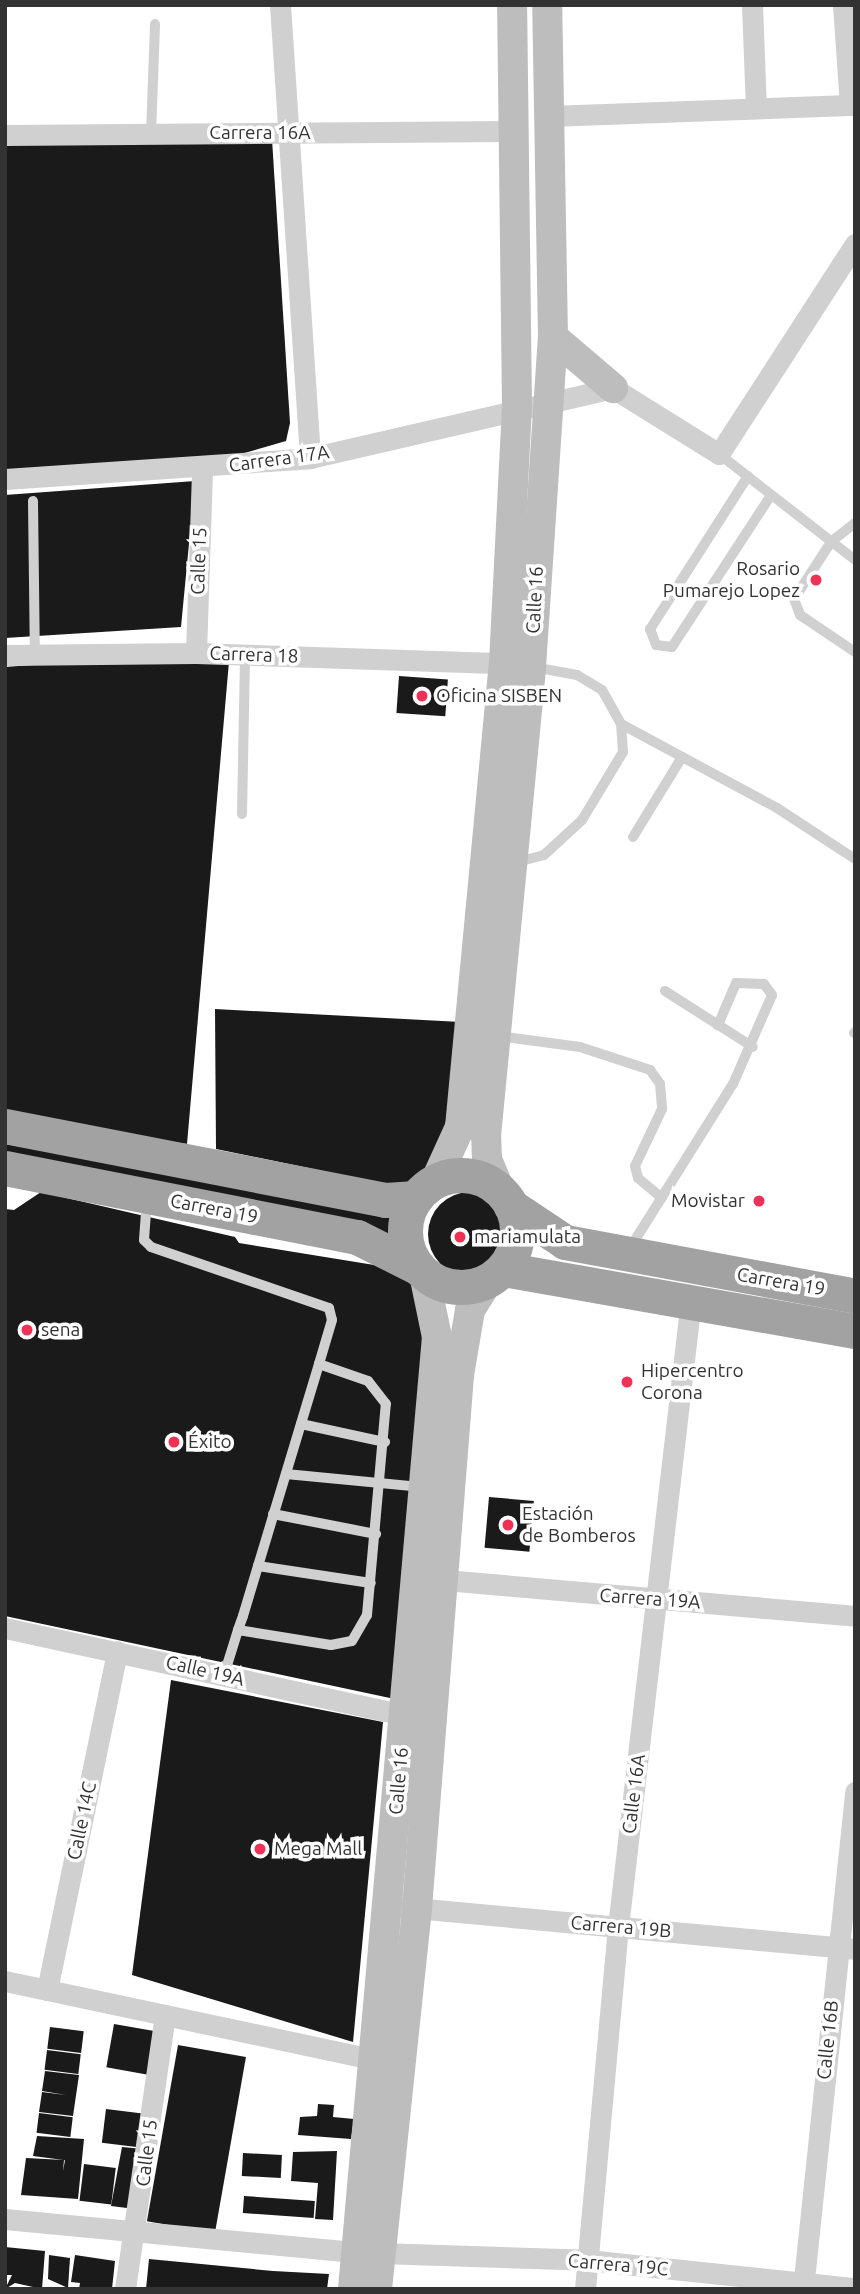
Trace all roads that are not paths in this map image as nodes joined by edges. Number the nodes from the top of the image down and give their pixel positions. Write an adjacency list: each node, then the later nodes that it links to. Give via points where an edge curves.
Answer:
1 (280, 5): 11 (street)
2 (512, 5): 10 (main road, Calle 16)
3 (547, 5): 9 (main road, Calle 16)
4 (752, 5): 8 (street)
5 (843, 5): 7 (street)
6 (155, 24): 12 (lane)
7 (852, 105): 8 (street)
8 (756, 108): 9 (street)
9 (549, 116): 15 (main road, Calle 16)
10 (515, 131): 11 (street, Carrera 16A); 18 (main road, Calle 16)
11 (292, 132): 12 (street, Carrera 16A); 20 (street)
12 (151, 134): 13 (street, Carrera 16A)
13 (5, 135)
14 (855, 244): 19 (street)
15 (553, 337): 16 (main road); 17 (main road, Calle 16)
16 (613, 388): 17 (street, Carrera 17A); 19 (street)
17 (547, 401): 18 (street, Carrera 17A); 34 (main road, Calle 16)
18 (517, 406): 20 (street, Carrera 17A); 34 (main road, Calle 16)
19 (719, 454): 22 (lane)
20 (310, 458): 21 (street, Carrera 17A)
21 (202, 470): 23 (street, Carrera 17A); 30 (street, Calle 15)
22 (748, 477): 24 (lane); 24 (lane, via 650,629 656,645 671,647)
23 (5, 480)
24 (771, 495): 27 (lane)
25 (33, 501): 31 (lane)
26 (855, 523): 27 (lane)
27 (831, 542): 28 (lane); 29 (lane, via 794,599 794,608)
28 (855, 559)
29 (855, 652)
30 (196, 653): 31 (street, Carrera 18); 32 (street, Carrera 18)
31 (35, 654): 33 (street, Carrera 18)
32 (245, 654): 34 (street, Carrera 18); 37 (lane)
33 (5, 655)
34 (517, 665): 35 (lane, via 577,676 602,690); 40 (main road, Calle 16); 47 (main road, Calle 16, via 460,1127)
35 (621, 724): 36 (lane); 40 (lane, via 623,752 582,820 544,855)
36 (682, 757): 38 (lane); 39 (lane)
37 (242, 814)
38 (633, 837)
39 (855, 859)
40 (512, 863): 43 (main road, Calle 16)
41 (665, 991): 42 (lane)
42 (718, 1025): 44 (lane); 44 (lane, via 736,983 764,984 772,1008)
43 (496, 1035): 49 (main road, Calle 16, via 486,1160); 50 (lane, via 580,1047 650,1070 660,1084 663,1109 635,1166 638,1178)
44 (753, 1047): 50 (lane)
45 (5, 1126): 47 (highway, via 385,1200)
46 (5, 1168): 48 (highway, Carrera 19)
47 (426, 1190): 49 (highway, via 474,1176); 52 (highway, via 405,1227)
48 (147, 1196): 52 (highway, Carrera 19, via 357,1237); 57 (lane, via 144,1241 151,1247 329,1308 332,1320)
49 (505, 1198): 51 (highway, Carrera 19, via 565,1242); 53 (highway, via 517,1234)
50 (662, 1198): 51 (lane)
51 (627, 1253): 54 (highway, Carrera 19)
52 (421, 1270): 53 (highway, via 459,1288); 62 (main road, Calle 16, via 437,1337)
53 (495, 1275): 55 (highway, Carrera 19); 66 (main road, Calle 16, via 473,1300 465,1332)
54 (855, 1296)
55 (691, 1300): 56 (highway, Carrera 19); 68 (street, Calle 16A)
56 (855, 1331)
57 (319, 1364): 58 (lane); 59 (lane, via 368,1381 386,1404)
58 (301, 1424): 59 (lane); 60 (lane)
59 (385, 1442): 61 (lane)
60 (286, 1474): 61 (lane); 63 (lane)
61 (381, 1487): 62 (lane); 64 (lane)
62 (425, 1487): 74 (main road, Calle 16)
63 (273, 1514): 64 (lane); 65 (lane)
64 (376, 1534): 67 (lane)
65 (258, 1566): 67 (lane); 71 (lane)
66 (445, 1580): 68 (street, Carrera 19A); 76 (main road, Calle 16)
67 (371, 1583): 71 (lane, via 367,1615 352,1641 331,1645)
68 (657, 1599): 69 (street, Carrera 19A); 77 (street, Calle 16A)
69 (855, 1616)
70 (5, 1628): 72 (street, Calle 19A)
71 (238, 1630): 73 (lane)
72 (117, 1651): 73 (street, Calle 19A); 80 (street, Calle 14C)
73 (224, 1675): 74 (street, Calle 19A)
74 (405, 1715): 76 (main road, Calle 16)
75 (855, 1792): 78 (street, Calle 16B)
76 (402, 1907): 77 (street, Carrera 19B); 82 (main road, Calle 16); 85 (main road, Calle 16)
77 (618, 1927): 78 (street, Carrera 19B); 86 (street, Calle 16A)
78 (846, 1948): 87 (street, Calle 16B)
79 (5, 1981): 80 (street)
80 (47, 1990): 81 (street)
81 (165, 2015): 82 (street); 84 (street, Calle 15)
82 (373, 2059): 85 (main road, Calle 16)
83 (5, 2220): 84 (street, Carrera 19C)
84 (137, 2231): 85 (street, Carrera 19C); 89 (street, Calle 15)
85 (368, 2252): 86 (street, Carrera 19C); 90 (main road, Calle 16); 91 (main road, Calle 16)
86 (587, 2260): 87 (street, Carrera 19C); 92 (street, Calle 16A)
87 (804, 2287): 88 (street, Carrera 19C)
88 (855, 2288)
89 (125, 2289)
90 (353, 2289)
91 (377, 2289)
92 (585, 2289)

